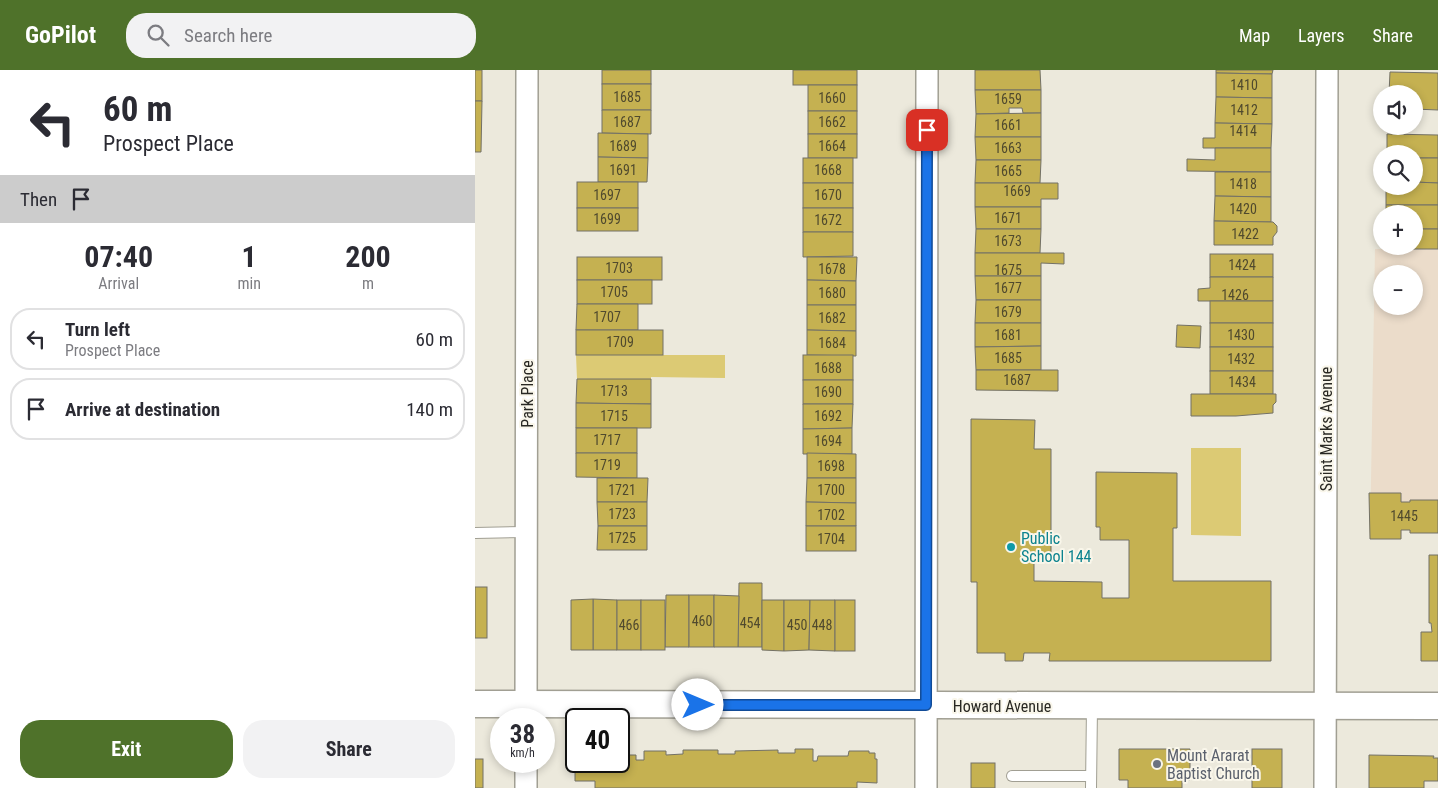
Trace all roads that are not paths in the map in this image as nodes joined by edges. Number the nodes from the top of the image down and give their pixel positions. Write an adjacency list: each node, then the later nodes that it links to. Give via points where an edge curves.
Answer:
1 (527, 70): 4 (street, Park Place)
2 (927, 70): 7 (street)
3 (1327, 70): 9 (street, Saint Marks Avenue)
4 (527, 532): 5 (lane); 12 (street, Park Place)
5 (475, 533)
6 (475, 704): 11 (street, Howard Avenue)
7 (926, 705): 8 (street, Howard Avenue); 13 (street, Howard Avenue); 18 (street)
8 (1092, 706): 9 (street, Howard Avenue); 16 (lane)
9 (1326, 706): 10 (street, Howard Avenue); 20 (street, Saint Marks Avenue)
10 (1438, 706)
11 (500, 708)
12 (526, 708)
13 (555, 711)
14 (526, 773): 17 (street)
15 (1012, 776): 16 (lane)
16 (1091, 776): 19 (lane)
17 (526, 788)
18 (926, 788)
19 (1091, 788)
20 (1325, 788)

